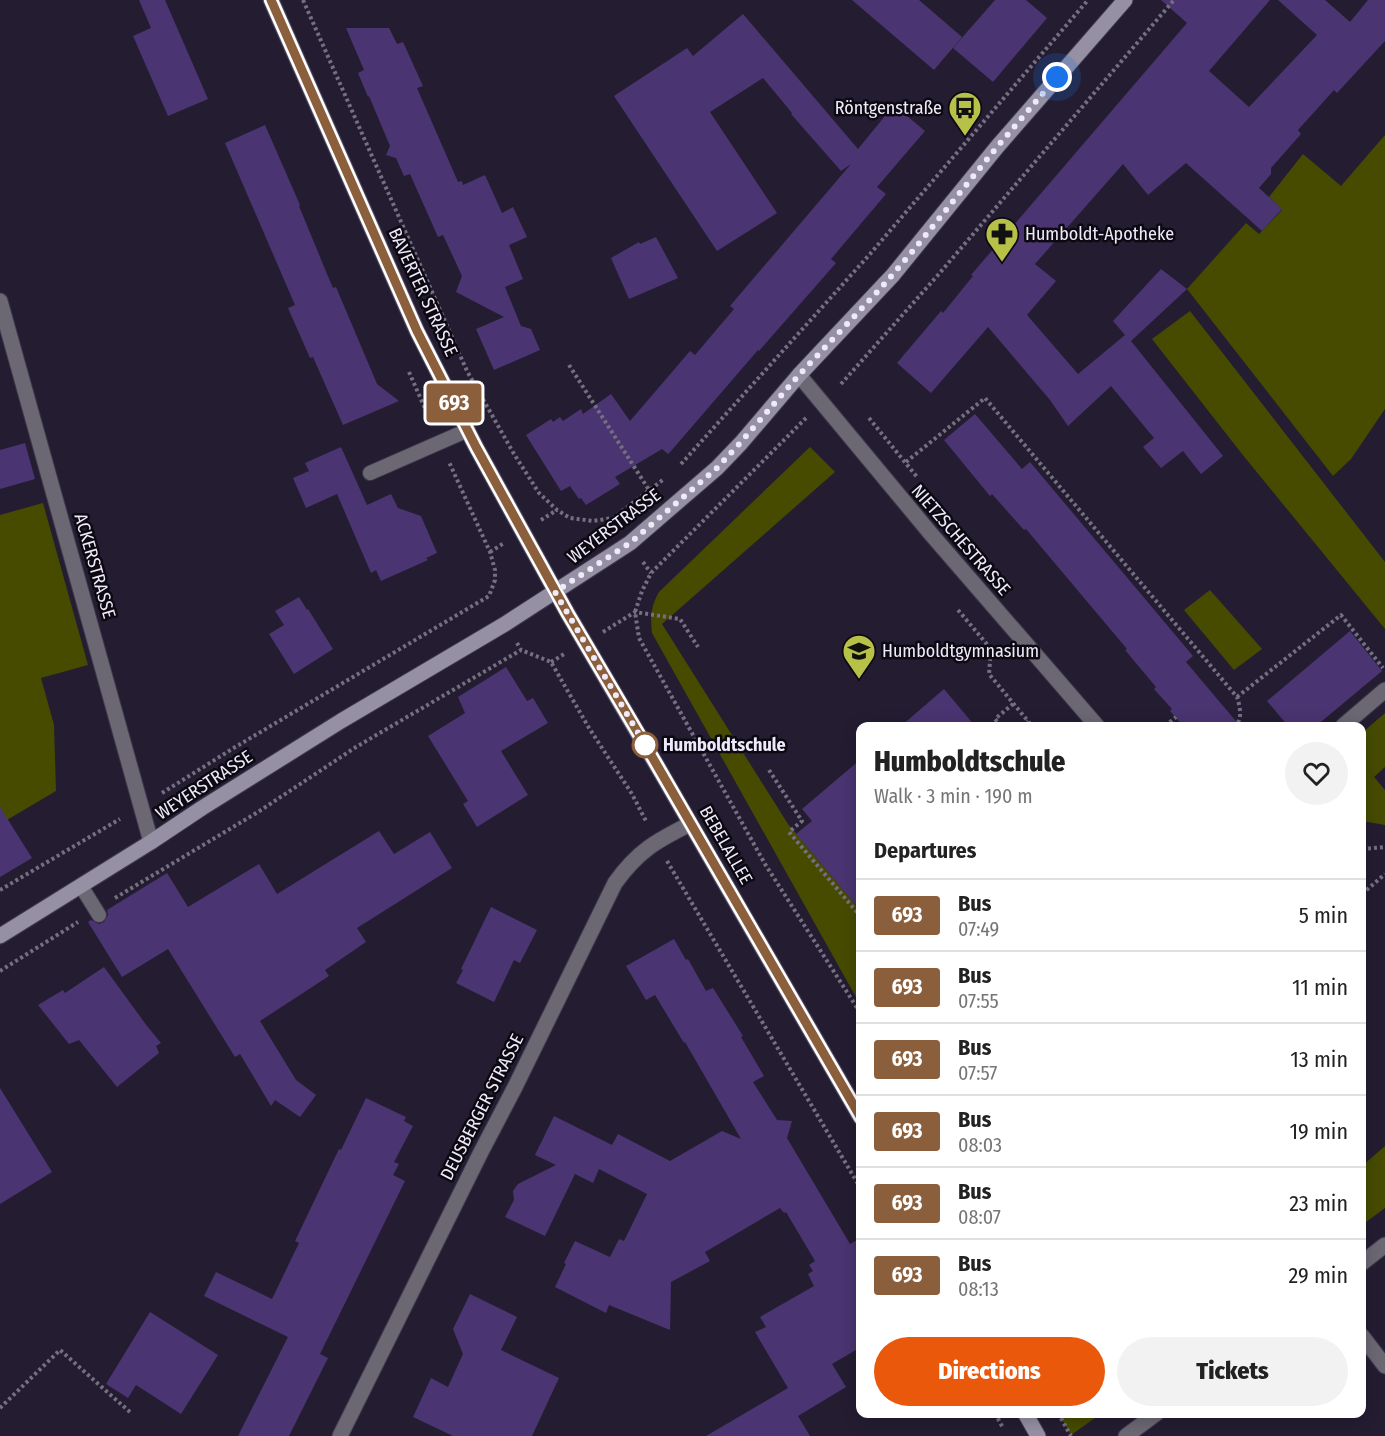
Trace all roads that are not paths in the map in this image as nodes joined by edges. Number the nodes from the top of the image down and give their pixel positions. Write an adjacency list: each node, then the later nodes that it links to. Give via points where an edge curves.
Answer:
1 (271, 0): 5 (main road, BAVERTER STRASSE, via 417,331)
2 (1125, 0): 4 (main road, WEYERSTRASSE, via 887,281)
3 (0, 301): 12 (street, ACKERSTRASSE)
4 (799, 375): 7 (main road, WEYERSTRASSE, via 717,468 630,543); 9 (street, NIETZSCHESTRASSE)
5 (468, 430): 6 (lane); 7 (main road, BAVERTER STRASSE)
6 (370, 473)
7 (555, 592): 11 (main road, BEBELALLEE); 12 (main road, WEYERSTRASSE, via 341,721)
8 (1385, 690): 10 (street)
9 (1094, 722)
10 (1348, 722)
11 (690, 824): 16 (main road, BEBELALLEE); 23 (street, DEUSBERGER STRASSE, via 656,842 628,865 615,883)
12 (152, 842): 13 (main road, WEYERSTRASSE)
13 (81, 886): 14 (lane); 15 (main road, WEYERSTRASSE)
14 (97, 913)
15 (0, 936)
16 (856, 1109)
17 (1385, 1245): 18 (street)
18 (1366, 1260)
19 (1366, 1341): 20 (street)
20 (1385, 1366)
21 (1028, 1418): 24 (main road)
22 (1150, 1418): 25 (street)
23 (340, 1436)
24 (1038, 1436)
25 (1126, 1436)

